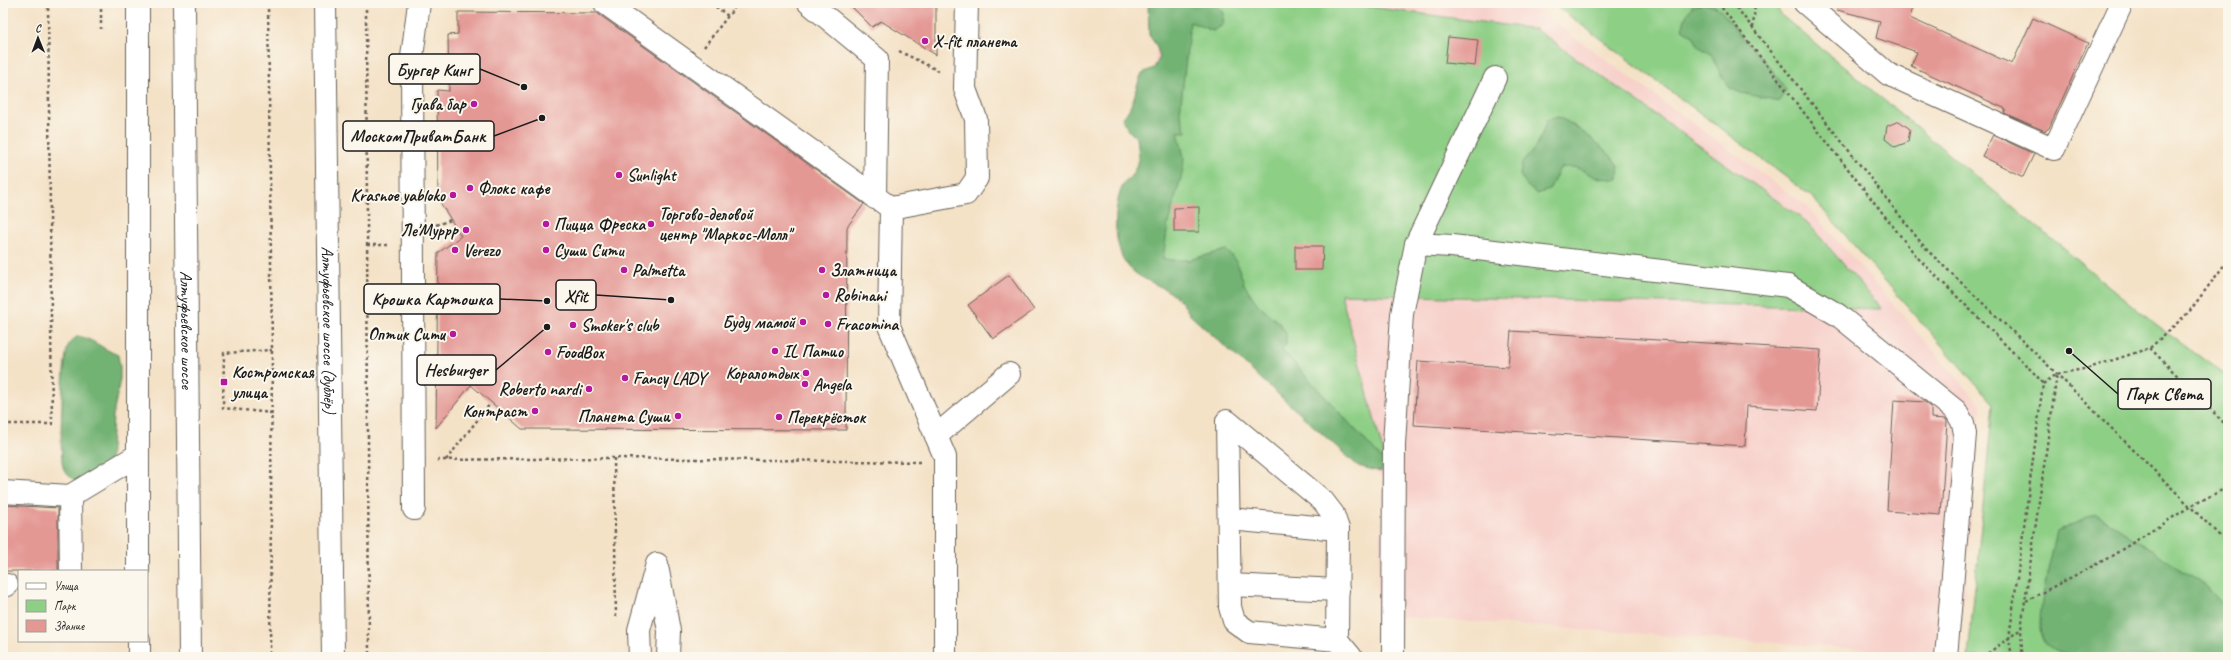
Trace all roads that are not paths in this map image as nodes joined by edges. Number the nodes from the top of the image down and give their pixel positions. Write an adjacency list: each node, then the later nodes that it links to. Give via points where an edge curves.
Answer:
1 (138, 3): 15 (main road)
2 (184, 3): 28 (main road, Алтуфьевское шоссе)
3 (325, 3): 29 (main road, Алтуфьевское шоссе (дублёр))
4 (419, 3): 18 (main road, via 412,57)
5 (605, 3): 11 (main road)
6 (809, 3): 11 (main road, via 877,59)
7 (967, 3): 11 (main road, via 965,89 976,119 977,178 966,194)
8 (1805, 3): 9 (main road, via 1888,74 2054,149)
9 (2122, 3)
10 (1495, 78): 12 (main road)
11 (883, 203): 14 (main road, via 889,326)
12 (1416, 244): 34 (main road, via 1402,314 1394,444); 35 (main road, via 1452,246 1788,286 1838,315 1956,411 1963,423 1965,434)
13 (1009, 374): 14 (main road)
14 (936, 436): 32 (main road, via 945,457)
15 (138, 455): 17 (main road); 22 (main road)
16 (3, 492): 17 (main road)
17 (70, 496): 21 (main road)
18 (414, 509)
19 (1229, 519): 20 (main road); 20 (main road, via 1227,421 1323,501 1333,514); 23 (main road)
20 (1338, 529): 24 (main road)
21 (71, 570)
22 (138, 570)
23 (1230, 585): 24 (main road); 25 (main road, via 1230,607 1234,621 1249,632)
24 (1338, 590): 25 (main road)
25 (1337, 640): 33 (main road)
26 (139, 642): 27 (main road)
27 (139, 657)
28 (190, 657)
29 (333, 657)
30 (640, 657): 31 (main road, via 639,630 657,564 669,631)
31 (668, 657)
32 (945, 657)
33 (1352, 657)
34 (1393, 657)
35 (1946, 657)

